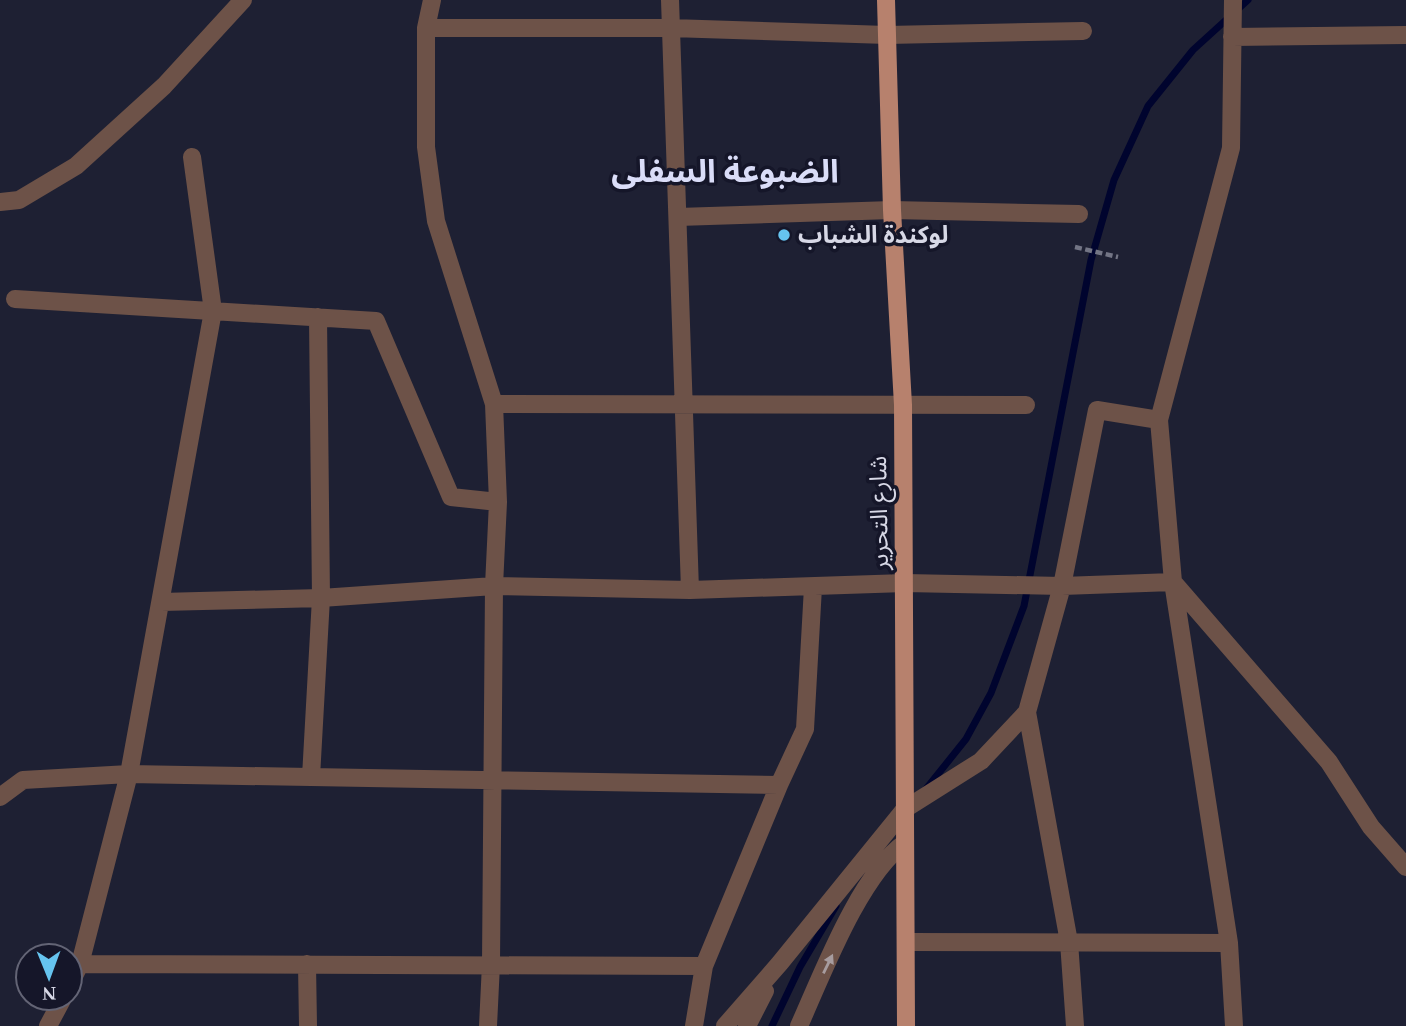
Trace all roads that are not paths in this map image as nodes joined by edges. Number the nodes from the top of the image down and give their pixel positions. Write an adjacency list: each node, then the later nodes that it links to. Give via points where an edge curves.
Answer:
1 (243, 0): 13 (street, via 164,86 76,166 19,200)
2 (432, 0): 6 (street)
3 (670, 0): 7 (street)
4 (886, 0): 9 (main road, شارع التحرير)
5 (1233, 0): 11 (street)
6 (426, 28): 7 (street); 20 (street, via 426,147 436,221)
7 (671, 28): 9 (street); 16 (street)
8 (1083, 31): 9 (street)
9 (887, 35): 14 (main road, شارع التحرير)
10 (1406, 35): 11 (street)
11 (1232, 37): 24 (street, via 1231,148)
12 (192, 157): 18 (street)
13 (0, 202)
14 (892, 210): 15 (street); 16 (street); 22 (main road, شارع التحرير)
15 (1079, 215)
16 (678, 218): 21 (street)
17 (15, 299): 18 (street)
18 (213, 311): 19 (street); 33 (street)
19 (318, 317): 25 (street, via 376,321 451,497); 32 (street)
20 (494, 404): 21 (street); 25 (street)
21 (685, 405): 22 (street); 31 (street)
22 (903, 405): 23 (street); 27 (main road, شارع التحرير)
23 (1026, 405)
24 (1159, 420): 26 (street); 29 (street, via 1097,410)
25 (498, 502): 28 (street)
26 (1173, 582): 29 (street); 42 (street, via 1329,762 1371,827); 45 (street)
27 (905, 583): 29 (street); 30 (street); 40 (main road, شارع التحرير)
28 (494, 586): 31 (street); 32 (street); 37 (street)
29 (1054, 586): 34 (street)
30 (813, 587): 31 (street); 38 (street, via 805,729)
31 (690, 590)
32 (321, 598): 33 (street); 36 (street)
33 (161, 603): 35 (street)
34 (1027, 712): 40 (street, via 981,761); 44 (street)
35 (129, 774): 36 (street); 39 (street, via 23,780); 46 (street)
36 (311, 777): 37 (street)
37 (492, 780): 38 (street); 50 (street)
38 (779, 785): 51 (street)
39 (0, 797)
40 (905, 809): 41 (main road, شارع التحرير); 47 (street)
41 (905, 843): 43 (main road, شارع التحرير); 57 (street, one-way to 41, via 862,894)
42 (1406, 867)
43 (907, 943): 44 (street); 58 (main road, شارع التحرير)
44 (1069, 943): 45 (street); 59 (street)
45 (1229, 943): 60 (street)
46 (84, 948)
47 (780, 963): 55 (street); 56 (street)
48 (84, 964): 49 (street)
49 (307, 964): 50 (street); 52 (street)
50 (491, 964): 51 (street); 53 (street)
51 (704, 966): 54 (street)
52 (308, 1026)
53 (488, 1026)
54 (694, 1026)
55 (725, 1026)
56 (747, 1026)
57 (799, 1026)
58 (906, 1026)
59 (1075, 1026)
60 (1234, 1026)

